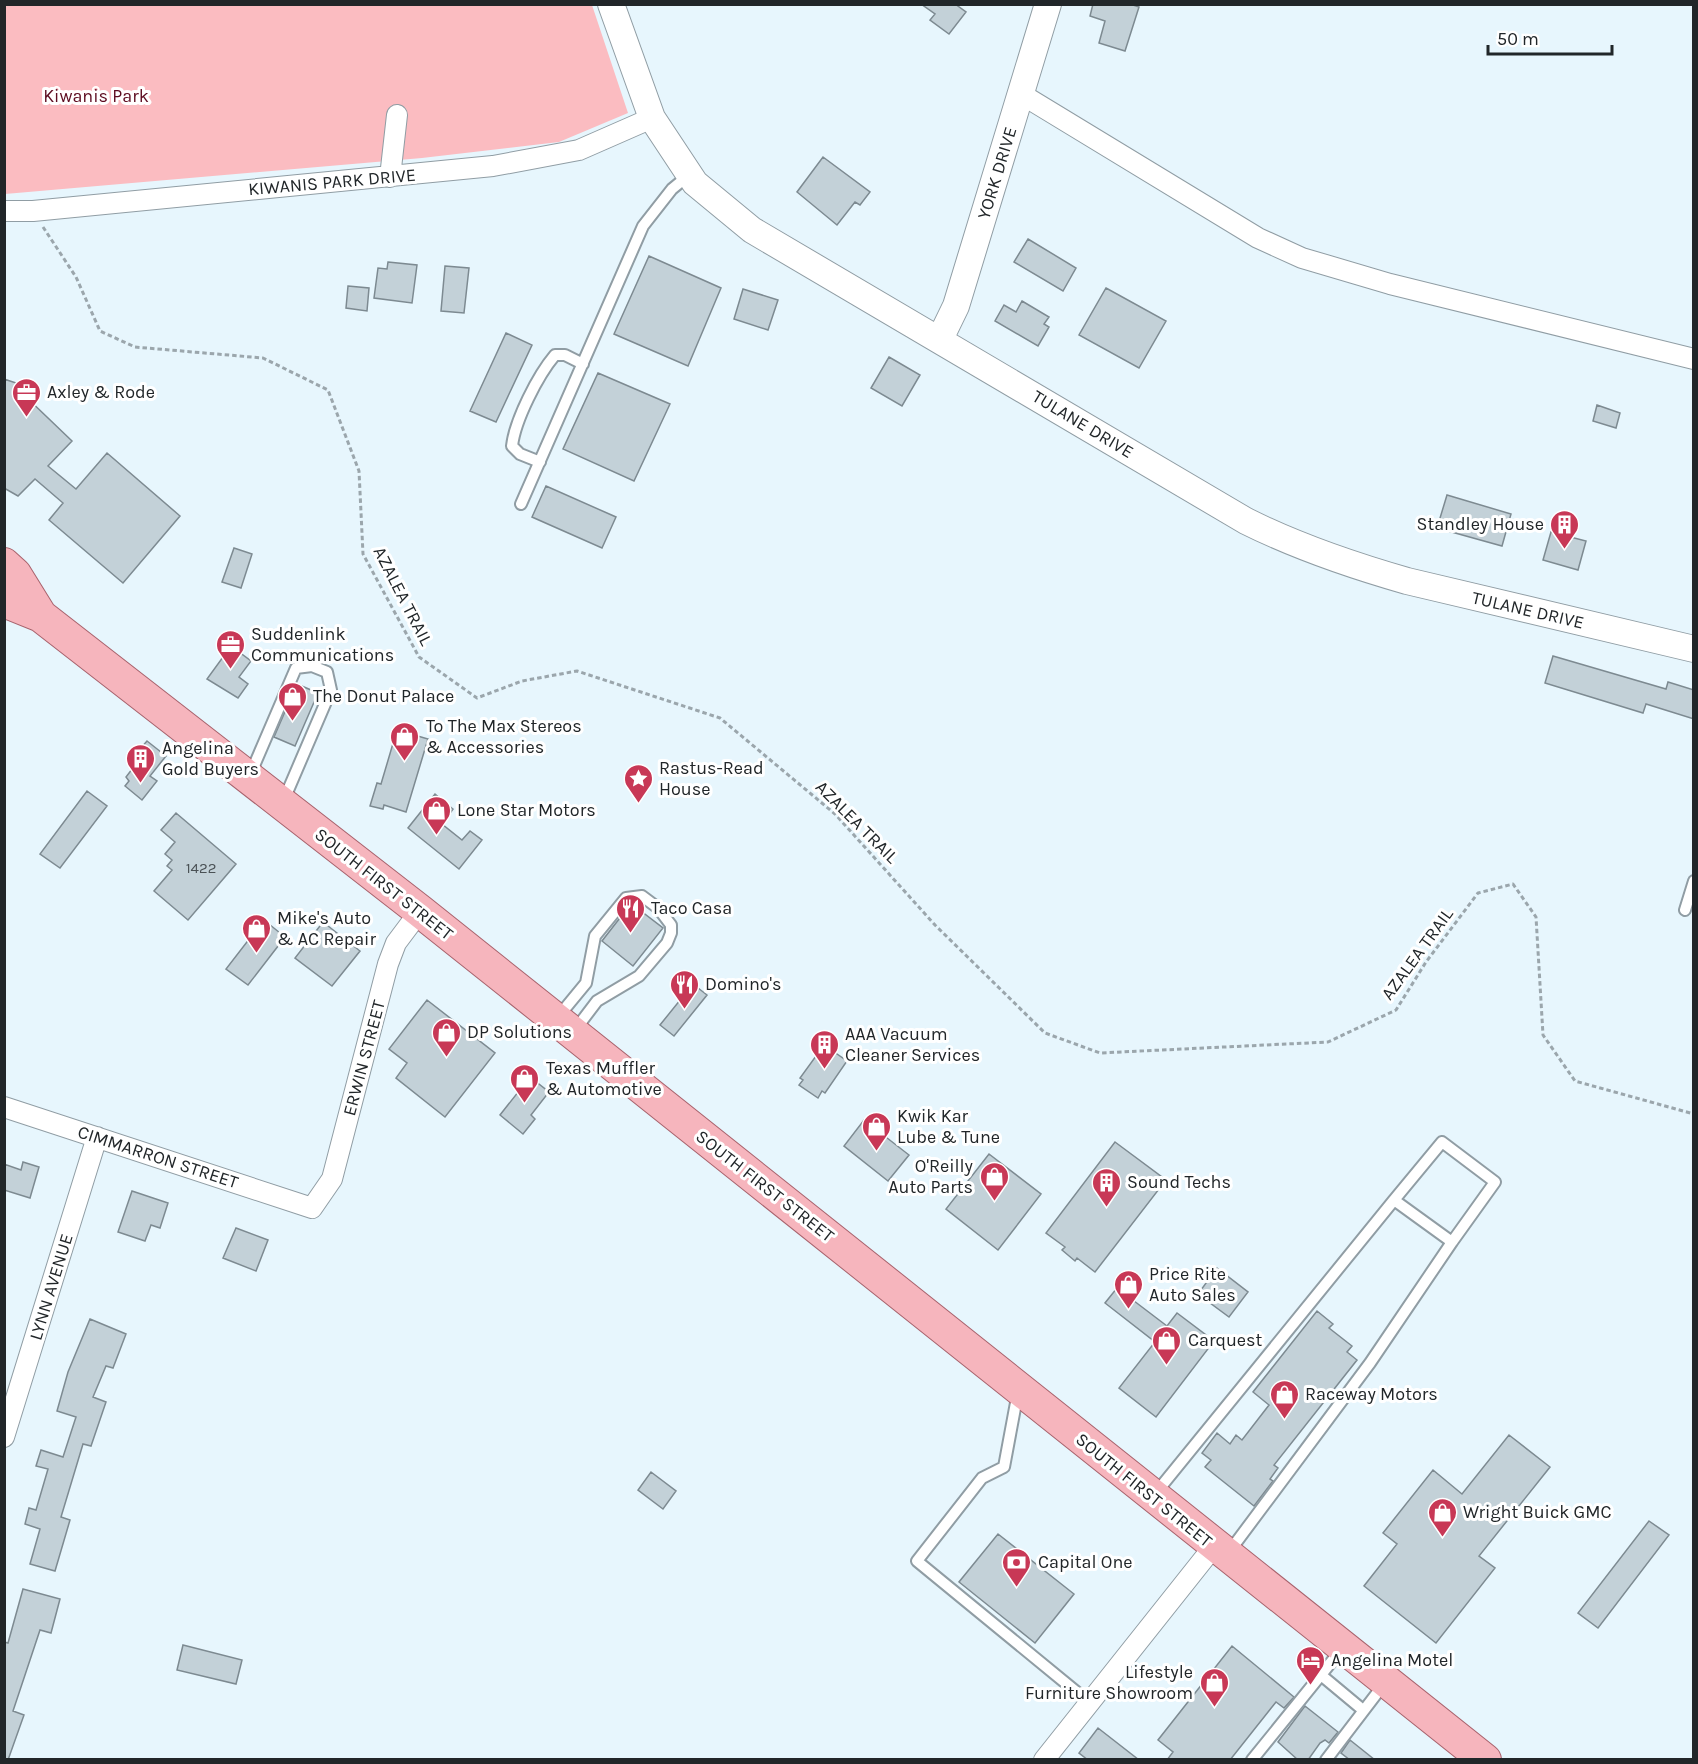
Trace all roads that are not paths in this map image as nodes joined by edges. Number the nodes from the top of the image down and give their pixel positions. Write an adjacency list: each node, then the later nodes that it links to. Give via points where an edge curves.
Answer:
1 (611, 4): 5 (street, TULANE DRIVE)
2 (1048, 4): 3 (street, YORK DRIVE)
3 (1021, 94): 9 (street, YORK DRIVE, via 956,306); 10 (street, via 1258,238 1302,258 1390,284)
4 (397, 115): 7 (street)
5 (652, 118): 6 (street, TULANE DRIVE); 7 (street, KIWANIS PARK DRIVE, via 579,150 493,166)
6 (689, 175): 9 (street, TULANE DRIVE, via 752,230); 11 (lane, via 672,189 643,226)
7 (390, 177): 8 (street, KIWANIS PARK DRIVE)
8 (4, 211)
9 (940, 339): 17 (street, TULANE DRIVE, via 1282,539 1407,581)
10 (1694, 359)
11 (583, 364): 12 (lane); 12 (lane, via 566,355 555,355 513,433 512,446)
12 (540, 462): 13 (lane)
13 (521, 504)
14 (4, 564): 16 (main road, SOUTH FIRST STREET, via 15,574)
15 (4, 601): 16 (main road, SOUTH FIRST STREET)
16 (41, 616): 18 (main road, SOUTH FIRST STREET)
17 (1694, 649)
18 (248, 779): 19 (main road, SOUTH FIRST STREET); 19 (lane, via 296,668 312,666 327,672 331,690)
19 (282, 805): 22 (main road, SOUTH FIRST STREET)
20 (1694, 881): 21 (lane)
21 (1685, 910)
22 (420, 911): 23 (main road, SOUTH FIRST STREET); 27 (street, ERWIN STREET, via 396,943 388,964 332,1179)
23 (564, 1026): 23 (lane, via 639,976 667,943 671,925 642,896 626,898 596,936 586,983); 29 (main road, SOUTH FIRST STREET)
24 (4, 1107): 25 (street, CIMMARRON STREET)
25 (97, 1137): 27 (street, CIMMARRON STREET); 30 (street, LYNN AVENUE)
26 (1394, 1200): 28 (lane); 28 (lane, via 1442,1142 1495,1182); 31 (lane)
27 (312, 1208)
28 (1452, 1242): 32 (lane, via 1371,1363)
29 (1019, 1389): 31 (main road, SOUTH FIRST STREET); 36 (lane, via 1004,1467 982,1479 917,1562)
30 (4, 1437)
31 (1153, 1497): 32 (main road, SOUTH FIRST STREET)
32 (1220, 1551): 33 (main road, SOUTH FIRST STREET); 36 (street)
33 (1343, 1648): 34 (lane); 35 (main road, SOUTH FIRST STREET)
34 (1321, 1675): 37 (lane); 39 (lane)
35 (1386, 1681): 37 (lane); 41 (main road, SOUTH FIRST STREET)
36 (1090, 1702): 38 (street)
37 (1364, 1710): 40 (lane)
38 (1044, 1760)
39 (1252, 1760)
40 (1326, 1760)
41 (1485, 1760)

